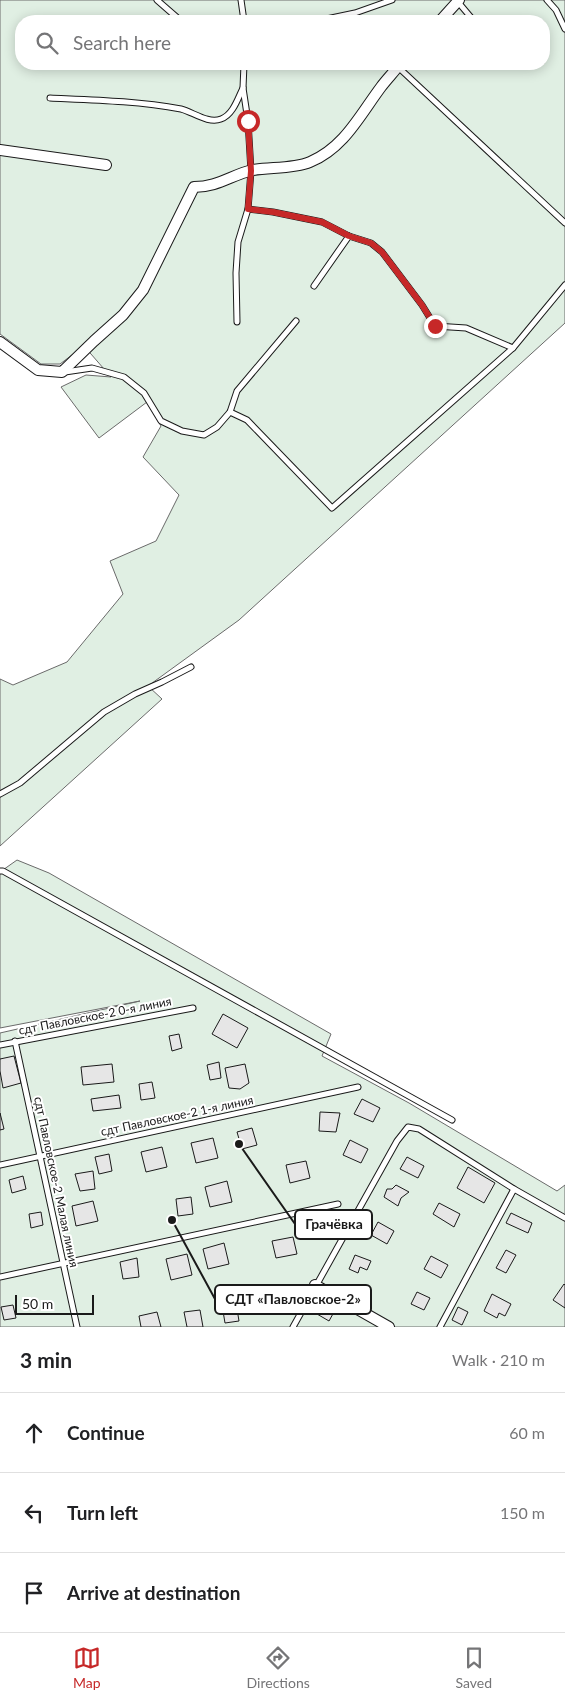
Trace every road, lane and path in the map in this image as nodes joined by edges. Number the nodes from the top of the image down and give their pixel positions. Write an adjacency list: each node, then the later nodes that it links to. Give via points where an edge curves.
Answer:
1 (158, 0): 6 (lane)
2 (241, 0): 7 (lane)
3 (392, 0): 8 (lane)
4 (547, 0): 11 (lane)
5 (458, 1): 9 (street); 10 (lane)
6 (174, 15)
7 (243, 15)
8 (346, 15)
9 (445, 15)
10 (469, 15)
11 (565, 29)
12 (244, 70): 15 (lane)
13 (395, 70): 19 (street, via 334,148 309,162)
14 (404, 70): 21 (lane)
15 (243, 88): 16 (lane, via 231,112 221,120 128,101); 19 (lane)
16 (50, 98)
17 (0, 150): 18 (street)
18 (106, 165)
19 (251, 171): 20 (lane); 29 (street, via 218,184 194,187 143,290 123,315)
20 (248, 209): 22 (lane, via 322,222); 26 (lane, via 238,242)
21 (565, 223)
22 (349, 236): 24 (lane); 28 (lane, via 371,243 382,252 435,326 466,328)
23 (565, 285): 28 (lane)
24 (314, 286)
25 (296, 320): 30 (lane, via 237,391)
26 (237, 322)
27 (0, 342): 29 (street, via 38,370)
28 (513, 348): 30 (lane, via 332,508 247,420)
29 (62, 372): 30 (lane, via 92,368 124,377 144,393 161,422 182,431 204,435 217,427)
30 (230, 412)
31 (191, 666): 32 (lane, via 104,712 20,783)
32 (0, 794)
33 (0, 871): 38 (lane)
34 (193, 1008): 35 (lane, сдт Павловское-2 0-я линия)
35 (15, 1041): 36 (lane, сдт Павловское-2 0-я линия); 39 (lane, сдт Павловское-2 Малая линия)
36 (0, 1045)
37 (358, 1087): 39 (lane, сдт Павловское-2 1-я линия)
38 (452, 1120)
39 (40, 1156): 40 (lane, сдт Павловское-2 1-я линия); 44 (lane, сдт Павловское-2 Малая линия)
40 (0, 1165)
41 (514, 1188): 43 (lane); 46 (lane, via 419,1129 408,1128 397,1141); 50 (lane)
42 (338, 1204): 44 (lane)
43 (565, 1218)
44 (63, 1263): 45 (lane); 47 (lane, сдт Павловское-2 Малая линия)
45 (0, 1277)
46 (316, 1285): 48 (lane); 49 (street)
47 (77, 1327)
48 (293, 1327)
49 (389, 1327)
50 (440, 1327)

